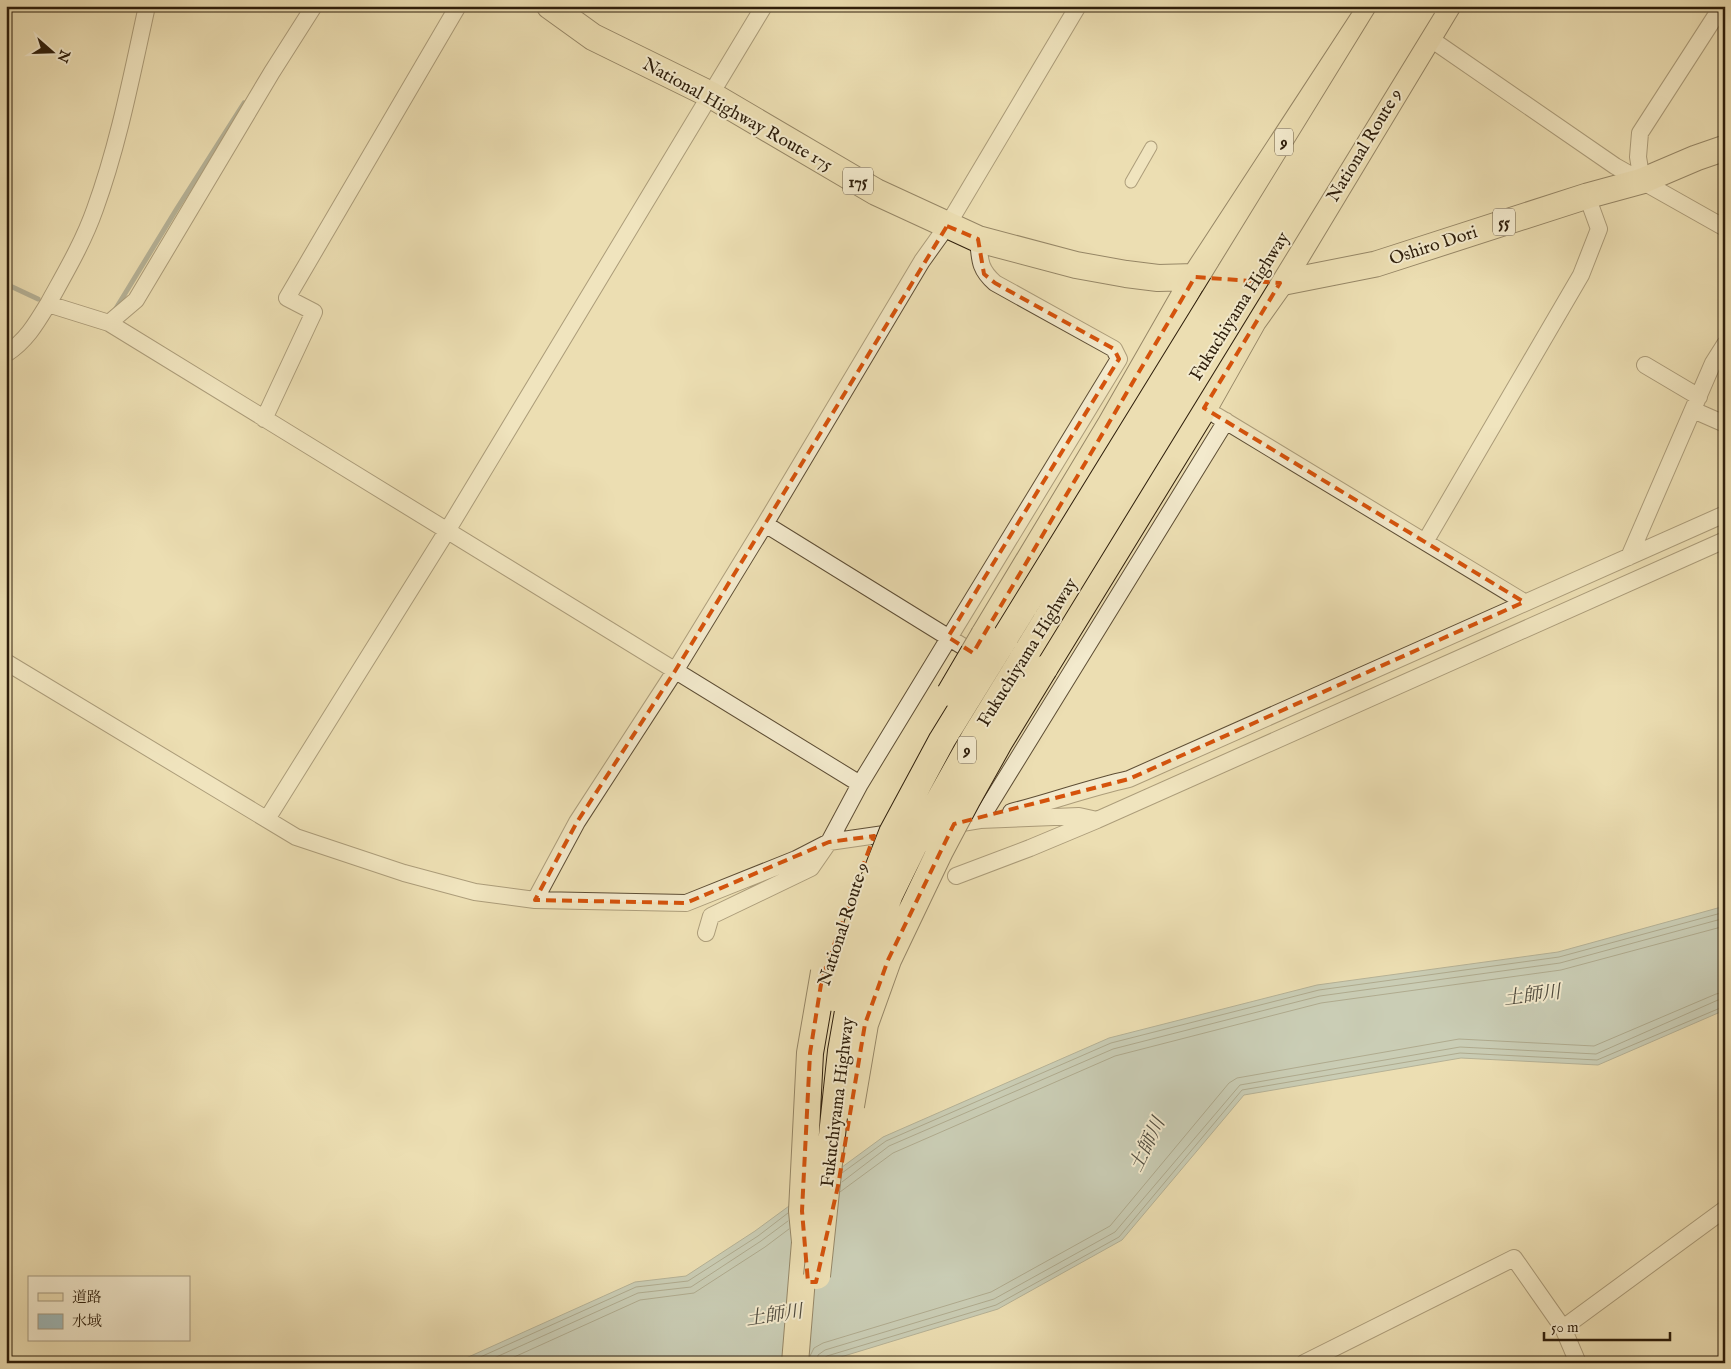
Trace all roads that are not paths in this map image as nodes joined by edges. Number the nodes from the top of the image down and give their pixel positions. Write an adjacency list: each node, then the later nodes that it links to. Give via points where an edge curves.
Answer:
1 (146, 6): 25 (street, via 116,143 95,210 80,246)
2 (314, 6): 26 (street, via 136,300)
3 (458, 6): 32 (street, via 287,298 314,312)
4 (550, 6): 14 (highway, National Highway Route 175 / 175, via 592,37)
5 (764, 6): 14 (street)
6 (1078, 6): 20 (street)
7 (1372, 6): 23 (highway, 9)
8 (1383, 6): 13 (street)
9 (1394, 6): 54 (highway, Fukuchiyama Highway / 9, bridge, via 942,740 892,833 834,994)
10 (1423, 6): 55 (highway, Fukuchiyama Highway / 9, bridge, via 974,738 890,894 850,1000 841,1051)
11 (1447, 6): 13 (highway, National Route 9 / 9)
12 (1722, 6): 17 (street, via 1640,133 1638,157)
13 (1429, 38): 17 (street, via 1615,166); 24 (highway, National Route 9 / 9)
14 (711, 95): 20 (highway, National Highway Route 175 / 175, via 876,192); 36 (street)
15 (1150, 147): 18 (street)
16 (1725, 148): 17 (main road, Oshiro Dori / 55)
17 (1642, 181): 19 (main road, Oshiro Dori / 55); 21 (street)
18 (1131, 182)
19 (1587, 196): 24 (main road, Oshiro Dori / 55, via 1376,264); 38 (street, via 1599,229 1581,275)
20 (947, 226): 22 (highway, National Highway Route 175 / 175); 35 (street, via 922,261)
21 (1725, 228)
22 (978, 239): 23 (highway, National Highway Route 175 / 175, via 1076,265 1158,278); 41 (street, via 984,274 1114,349 1118,359)
23 (1195, 278): 24 (highway, National Highway Route 175 / 175); 54 (highway, National Route 9 / 9, bridge, via 883,813 844,909 822,978 810,1053 802,1211)
24 (1280, 283): 31 (highway, 9, via 1254,321)
25 (48, 304): 26 (street); 28 (street, via 29,335)
26 (109, 323): 32 (street)
27 (1725, 344): 30 (street)
28 (6, 354)
29 (1645, 365): 30 (street)
30 (1696, 403): 33 (street); 39 (street)
31 (1215, 415): 38 (street); 44 (street); 55 (highway, 9, bridge, via 1044,669 1000,741 940,851 888,960 865,1024 838,1186)
32 (264, 419): 36 (street)
33 (1725, 424)
34 (1725, 514): 39 (street)
35 (765, 524): 41 (street); 43 (street)
36 (447, 531): 43 (street); 46 (street)
37 (1725, 540): 48 (street)
38 (1425, 542): 40 (street)
39 (1629, 557): 40 (street)
40 (1524, 602): 47 (street, via 1129,779)
41 (948, 637): 44 (street); 45 (street)
42 (6, 662): 46 (street)
43 (675, 671): 45 (street); 51 (street, via 577,822)
44 (1053, 702): 47 (street)
45 (860, 784): 49 (street)
46 (267, 819): 51 (street, via 296,837 404,873 475,892)
47 (980, 820): 48 (street, via 1079,816); 49 (street)
48 (1096, 820): 50 (street)
49 (830, 842): 51 (street, via 796,859 686,902); 52 (street, via 811,868 711,916)
50 (956, 876)
51 (535, 900)
52 (706, 932)
53 (1725, 1209): 56 (street)
54 (804, 1242): 57 (highway, Fukuchiyama Highway / 9)
55 (817, 1276): 58 (highway, Fukuchiyama Highway / 9)
56 (1563, 1328): 59 (street, via 1514,1258); 60 (street)
57 (795, 1363)
58 (807, 1363)
59 (1304, 1363)
60 (1578, 1363)

